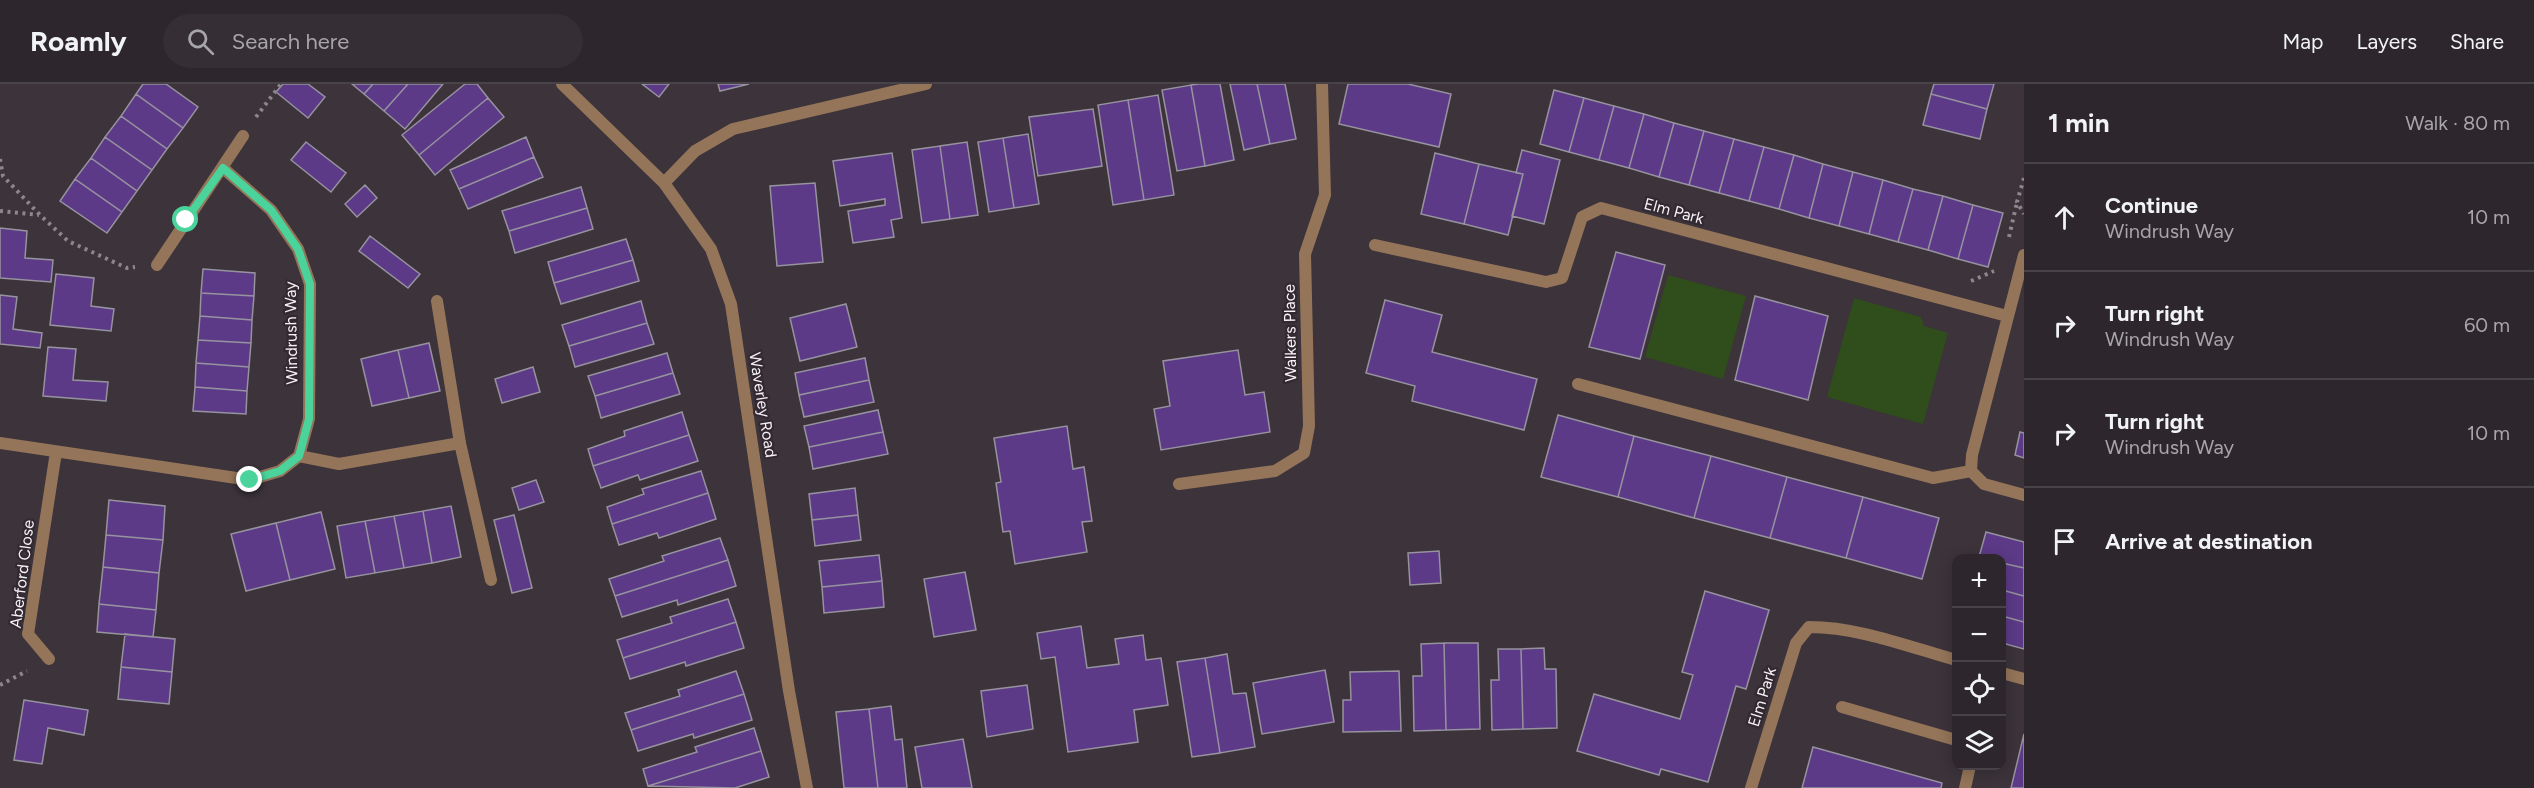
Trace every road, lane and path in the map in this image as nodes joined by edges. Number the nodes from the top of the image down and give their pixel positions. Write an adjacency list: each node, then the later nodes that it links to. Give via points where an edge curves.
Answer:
1 (281, 84): 5 (path)
2 (562, 84): 9 (street, Waverley Road)
3 (926, 84): 9 (street, via 733,129 695,151)
4 (1322, 84): 24 (street, Walkers Place, via 1325,195 1305,254 1309,426 1305,453 1275,471)
5 (243, 136): 7 (street)
6 (0, 159): 12 (path, via 3,176)
7 (223, 168): 15 (street); 22 (street, Windrush Way, via 271,210 298,249 310,284 309,419)
8 (2024, 178): 11 (path, via 2017,202)
9 (664, 183): 34 (street, Waverley Road, via 711,249 731,304)
10 (0, 211): 12 (path)
11 (2024, 214)
12 (40, 215): 15 (path, via 68,241 127,268)
13 (1375, 245): 17 (street, Elm Park, via 1546,282 1562,278 1582,217 1601,208)
14 (2024, 255): 17 (street)
15 (157, 265)
16 (437, 302): 20 (street)
17 (2007, 316): 23 (street)
18 (1578, 384): 23 (street, via 1933,478)
19 (0, 443): 21 (street)
20 (460, 443): 22 (street, via 339,464); 26 (street)
21 (56, 452): 22 (street, via 250,480 280,471); 27 (street, Aberford Close, via 28,634)
22 (299, 456)
23 (1971, 471): 25 (street, via 1984,484)
24 (1179, 484)
25 (2024, 495)
26 (491, 580)
27 (49, 659)
28 (1952, 659): 35 (street, Elm Park, via 1855,632 1809,627 1796,643)
29 (2006, 674): 30 (street)
30 (2024, 678)
31 (1842, 707): 32 (street)
32 (1952, 739)
33 (1969, 770): 36 (street)
34 (807, 788)
35 (1751, 788)
36 (1965, 788)

